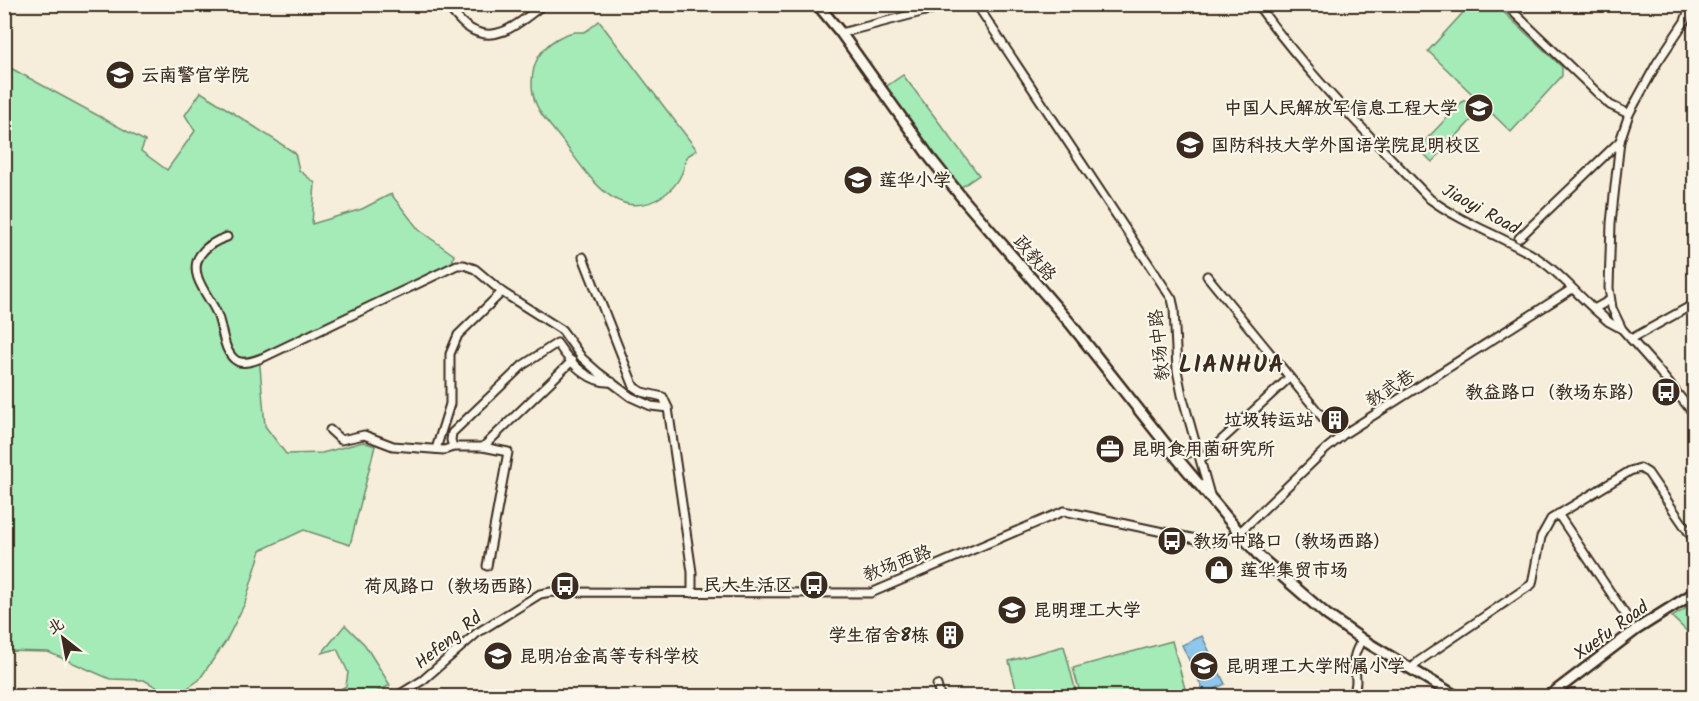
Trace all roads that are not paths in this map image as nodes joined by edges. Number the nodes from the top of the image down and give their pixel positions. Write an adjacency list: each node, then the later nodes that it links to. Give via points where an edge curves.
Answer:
1 (446, 4): 2 (street, via 468,28 486,35 507,32)
2 (544, 4)
3 (817, 4): 10 (main road)
4 (952, 4): 10 (street)
5 (968, 4): 31 (street, 教场中路, via 979,8 1166,288 1174,308 1177,370)
6 (1257, 4): 17 (street, Jiaoyi Road, via 1288,47 1430,199 1533,255)
7 (1505, 4): 11 (street, via 1610,105)
8 (1690, 8): 9 (street); 11 (street)
9 (1695, 17)
10 (841, 33): 35 (main road, 政教路, via 931,159)
11 (1629, 114): 12 (street)
12 (1620, 141): 14 (street); 19 (street, via 1611,223)
13 (227, 237): 18 (street, via 209,245 197,261 196,270 218,315 231,356 240,363 264,357 457,265 476,269)
14 (1519, 238)
15 (583, 256): 27 (street, via 634,387 663,397)
16 (1208, 276): 25 (street)
17 (1572, 289): 21 (street, Jiaoyi Road); 39 (street, 教武巷, via 1344,434)
18 (502, 292): 26 (street, via 562,330 582,358); 34 (street, via 458,335 450,354 450,404)
19 (1610, 300): 21 (street); 22 (street)
20 (1695, 304): 23 (street)
21 (1594, 309): 22 (street, Jiaoyi Road)
22 (1622, 329): 23 (street)
23 (1631, 339): 28 (street)
24 (572, 361): 26 (street, via 590,377); 32 (street, via 557,344 523,365 452,433); 33 (street)
25 (1289, 378): 29 (street); 36 (street)
26 (612, 382): 27 (street, via 631,397)
27 (668, 408): 43 (street)
28 (1695, 414)
29 (1323, 418)
30 (330, 430): 34 (street, via 341,440 364,435 393,446)
31 (1195, 440): 35 (street, via 1189,453); 36 (street, 教场中路)
32 (453, 447): 33 (street); 34 (street)
33 (483, 447): 41 (street, via 508,452)
34 (436, 449)
35 (1176, 456): 37 (main road, 政教路)
36 (1201, 459): 37 (street, 教场中路)
37 (1211, 500): 39 (main road, 教场中路)
38 (1558, 514): 40 (street, via 1640,468 1648,473); 45 (street); 47 (street, via 1541,537 1532,584)
39 (1239, 533): 43 (street, 教场西路, via 1210,542 1064,511 871,593); 47 (main road, 教场中路, via 1327,615)
40 (1695, 540)
41 (487, 567)
42 (551, 592): 43 (street, 教场西路); 49 (street, Hefeng Rd, via 540,594 477,633 423,680)
43 (692, 593)
44 (1695, 593): 53 (main road, Xuefu Road, via 1637,629)
45 (1631, 623)
46 (1359, 645): 51 (street, via 1353,656)
47 (1411, 669): 52 (main road, 教场中路)
48 (937, 686): 50 (street)
49 (397, 696)
50 (940, 696)
51 (1353, 696)
52 (1456, 696)
53 (1549, 696)

